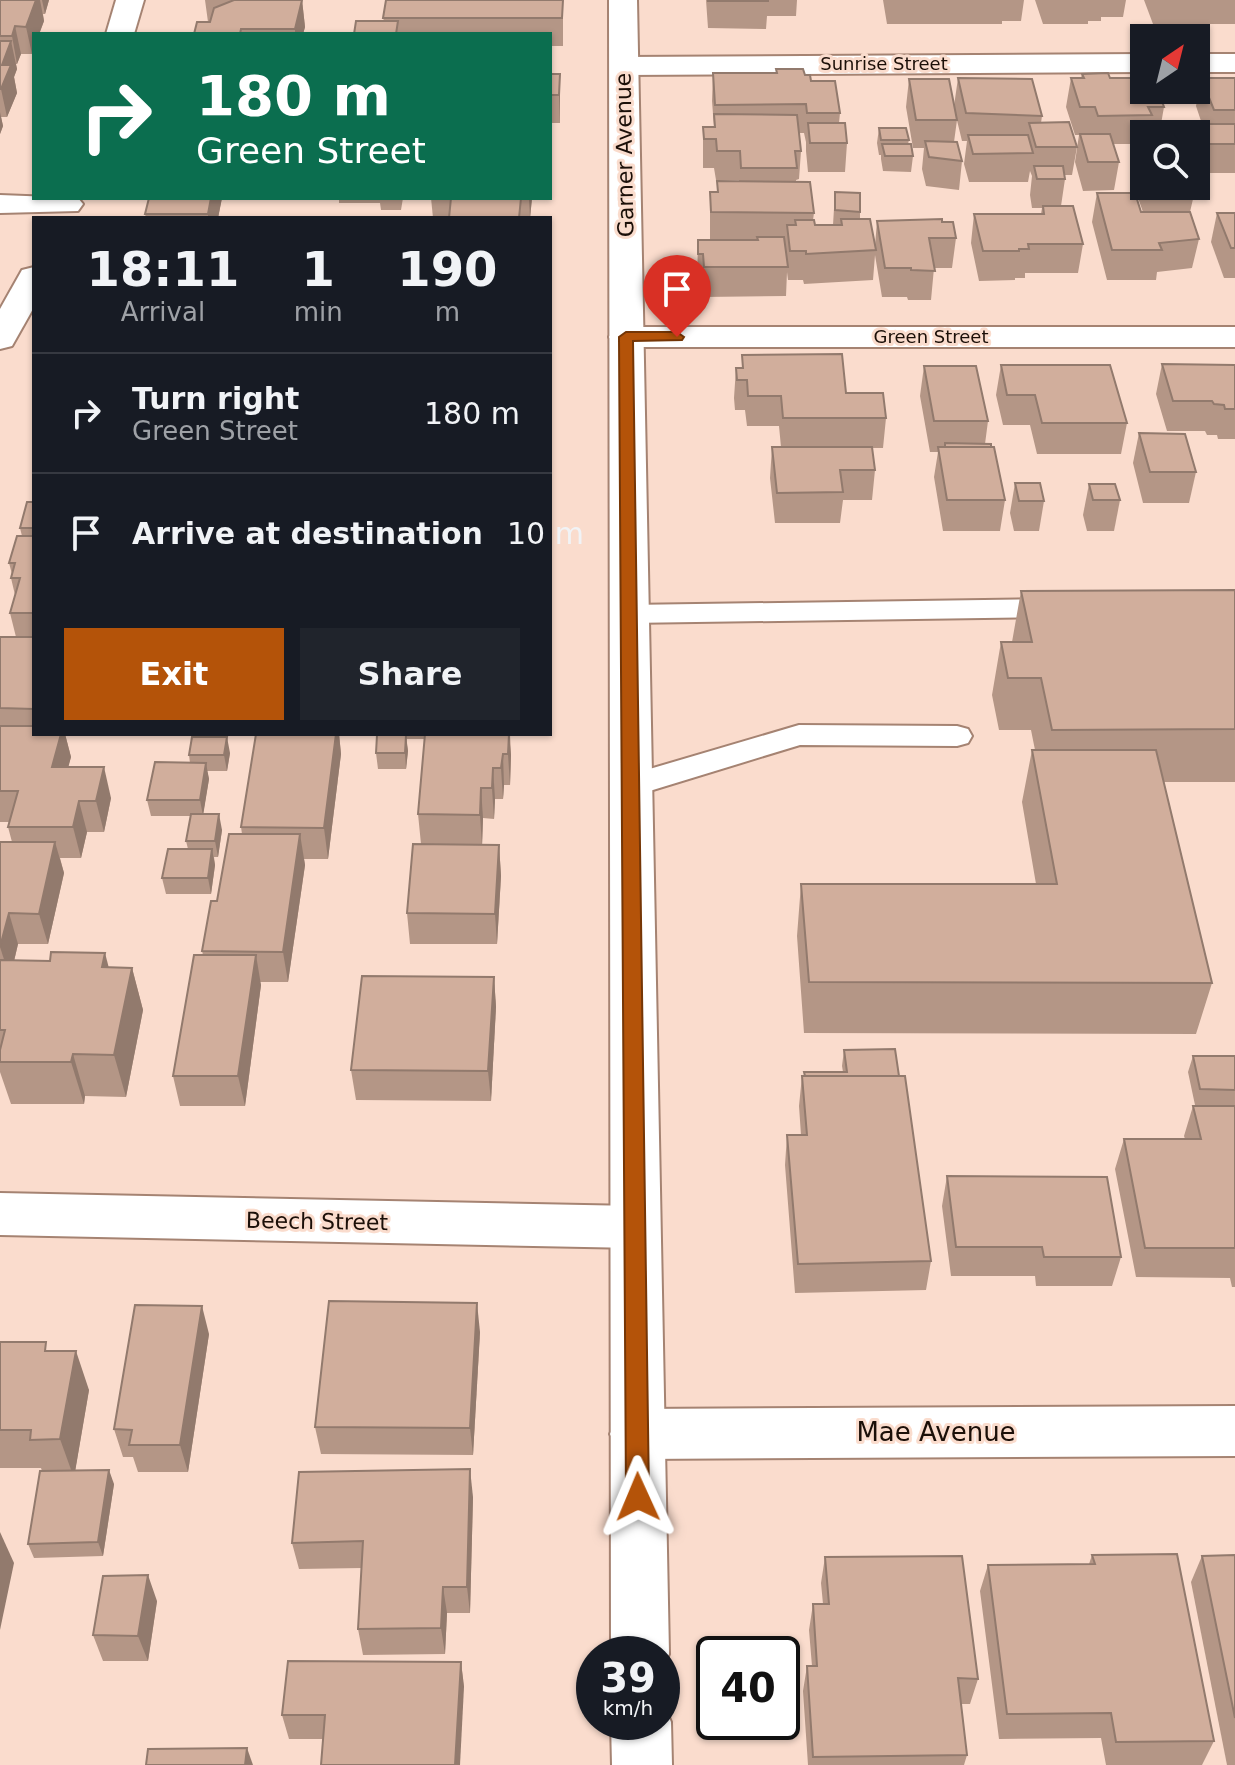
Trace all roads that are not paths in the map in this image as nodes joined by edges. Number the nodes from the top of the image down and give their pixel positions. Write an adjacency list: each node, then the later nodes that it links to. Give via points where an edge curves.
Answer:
1 (130, 0): 3 (street)
2 (623, 0): 7 (street, Garner Avenue)
3 (121, 32)
4 (1130, 63): 7 (street, Sunrise Street)
5 (1210, 63): 6 (street)
6 (1235, 63)
7 (624, 66): 11 (street, Garner Avenue)
8 (0, 204): 9 (street)
9 (66, 207)
10 (32, 281): 13 (street)
11 (626, 337): 12 (street, Green Street); 15 (street, Garner Avenue)
12 (1235, 337)
13 (0, 339)
14 (1093, 608): 15 (lane)
15 (628, 614): 17 (street, Garner Avenue)
16 (957, 736): 17 (lane, via 799,735)
17 (630, 786): 19 (street, Garner Avenue)
18 (0, 1214): 19 (street, Beech Street)
19 (635, 1227): 21 (street, Garner Avenue)
20 (1235, 1431): 21 (street, Mae Avenue)
21 (637, 1434): 22 (street, Garner Avenue)
22 (640, 1636)
23 (641, 1740): 24 (street)
24 (642, 1765)

